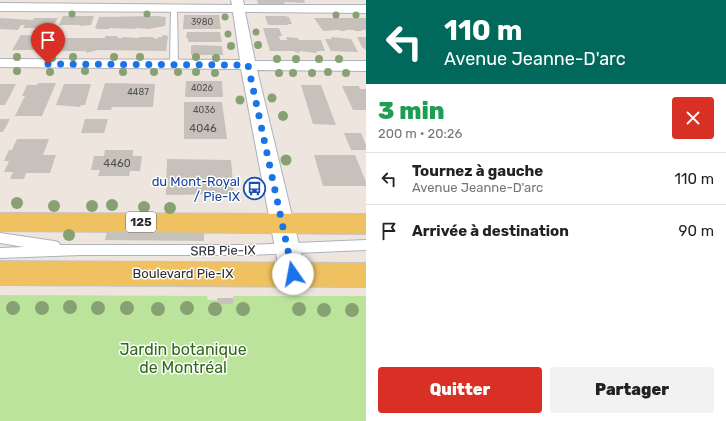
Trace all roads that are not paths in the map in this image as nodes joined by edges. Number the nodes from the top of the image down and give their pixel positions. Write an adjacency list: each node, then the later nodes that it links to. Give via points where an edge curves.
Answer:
1 (238, 4): 3 (street); 4 (street); 7 (street)
2 (0, 8): 3 (street)
3 (174, 8): 6 (lane)
4 (366, 9)
5 (0, 63): 6 (street)
6 (174, 64): 7 (street)
7 (248, 65): 8 (street); 10 (street)
8 (366, 66)
9 (0, 222): 10 (main road, 125)
10 (282, 223): 11 (main road, 125); 14 (street)
11 (366, 224)
12 (0, 238): 15 (lane, SRB Pie-IX)
13 (366, 245): 14 (lane, SRB Pie-IX)
14 (287, 248): 15 (lane, SRB Pie-IX); 18 (street)
15 (80, 250): 16 (lane, SRB Pie-IX)
16 (0, 253)
17 (0, 273): 18 (main road, Boulevard Pie-IX)
18 (293, 274): 19 (main road, Boulevard Pie-IX)
19 (366, 275)

